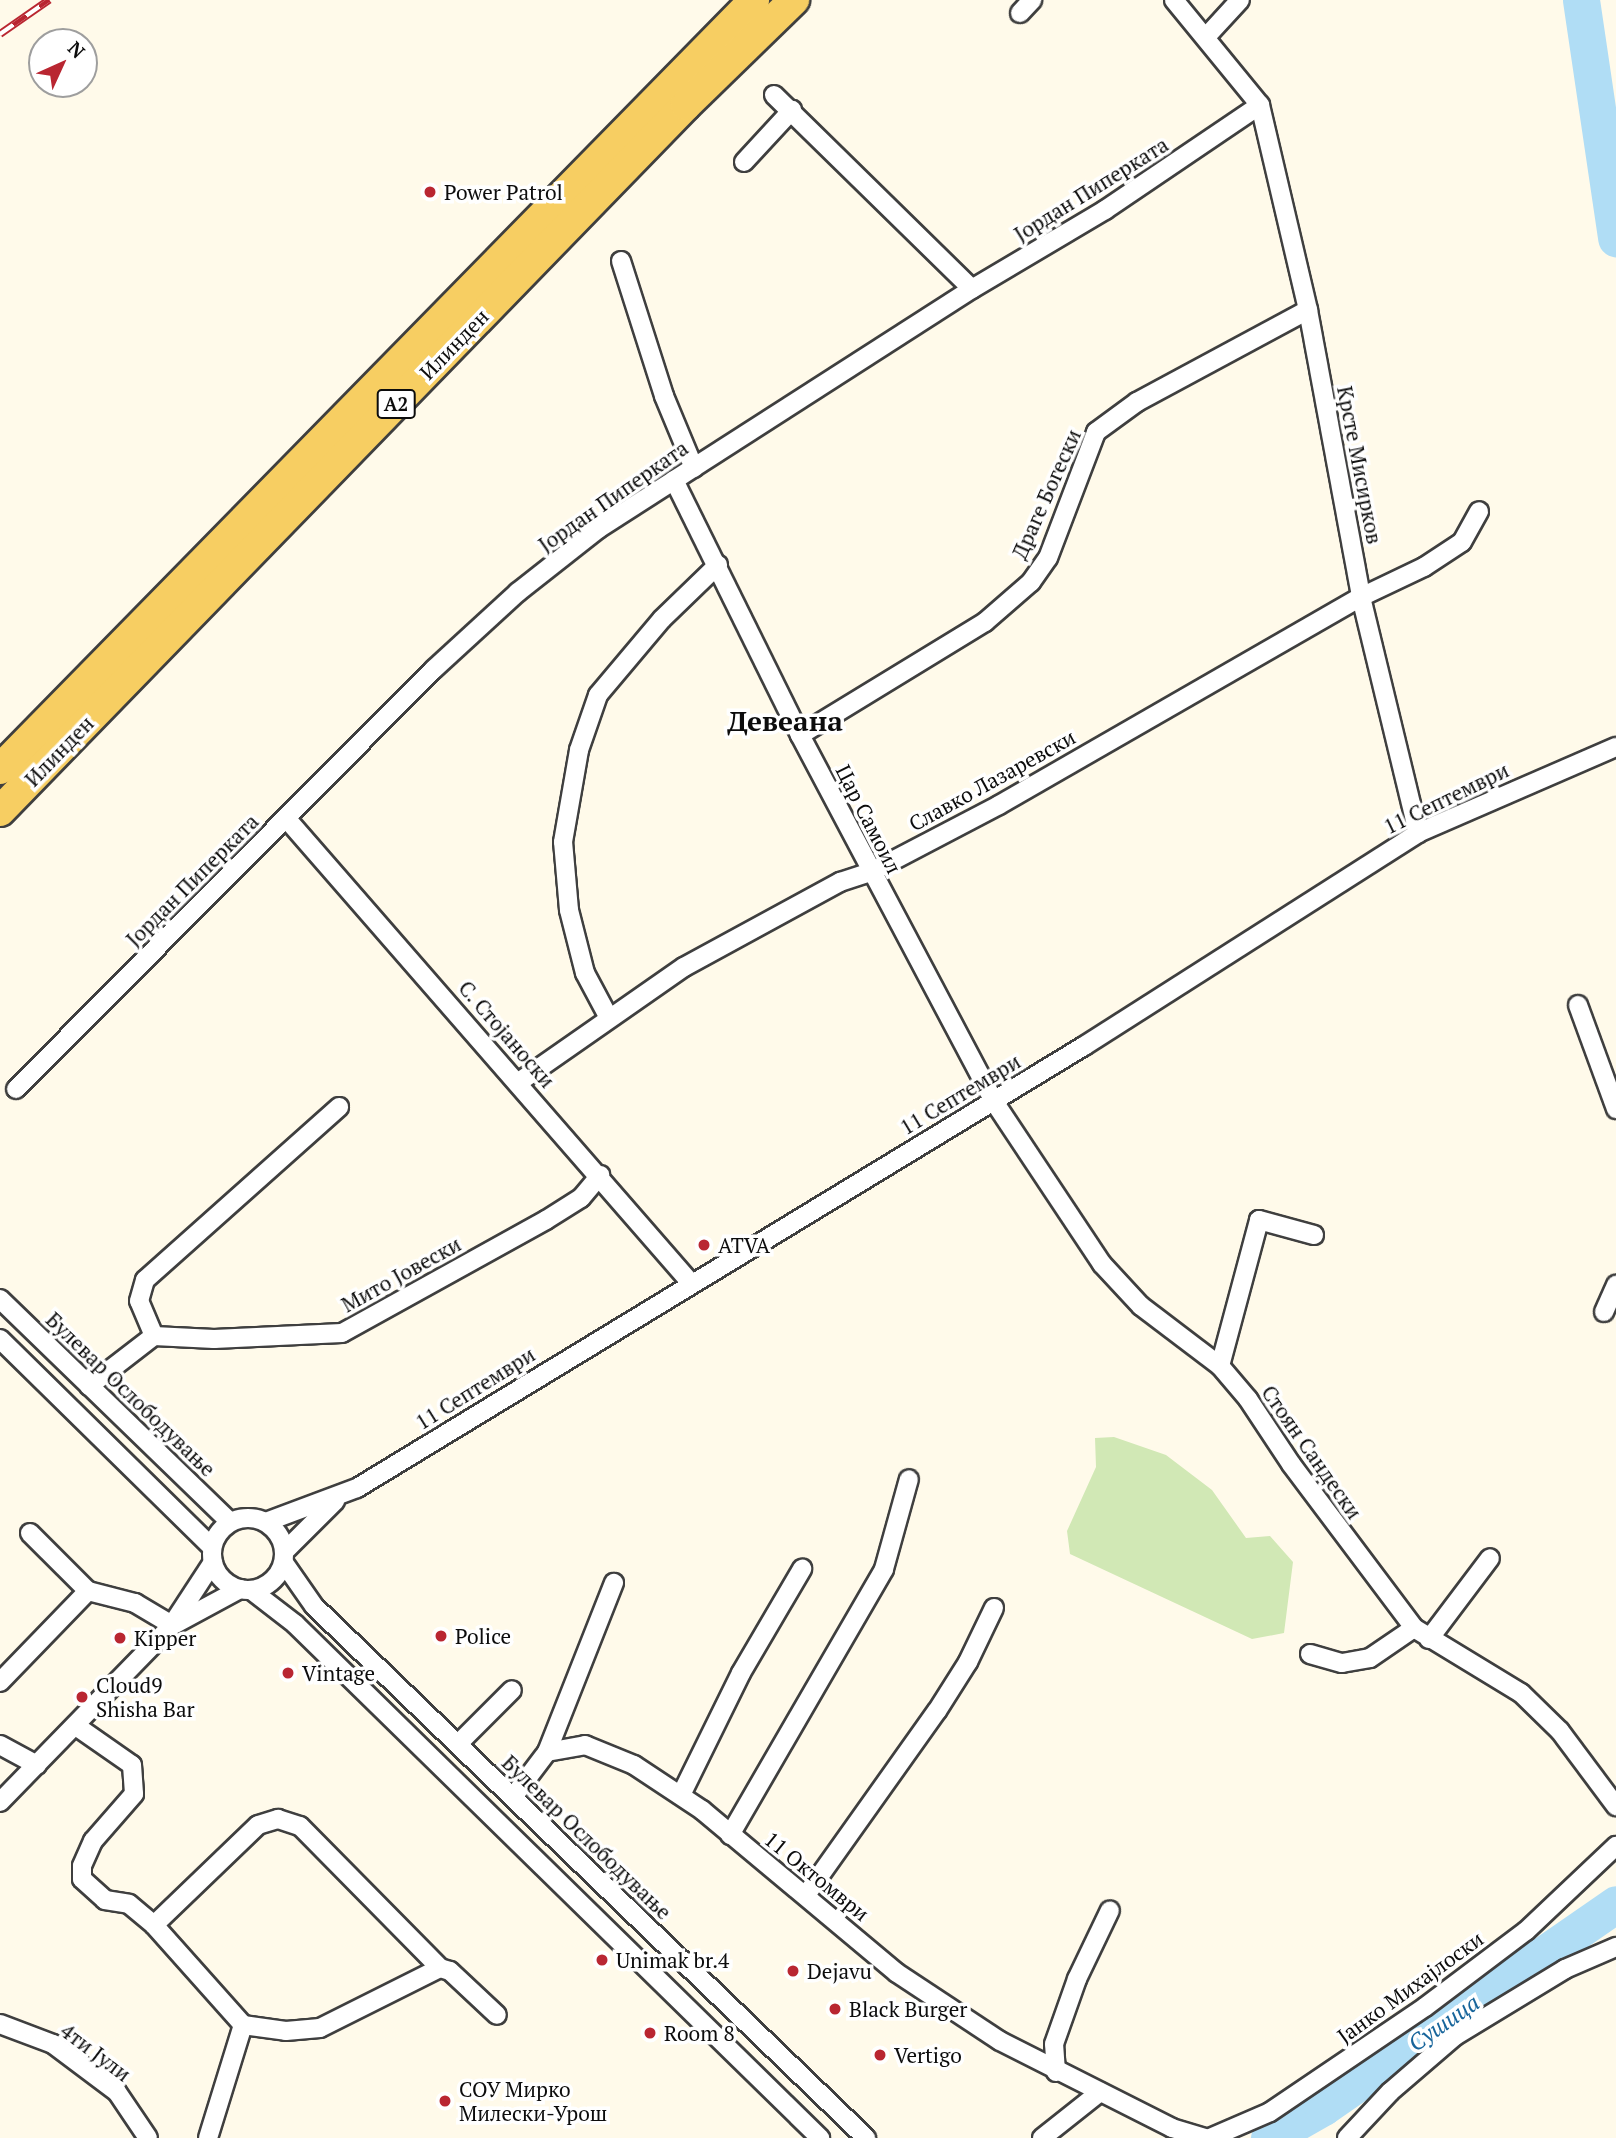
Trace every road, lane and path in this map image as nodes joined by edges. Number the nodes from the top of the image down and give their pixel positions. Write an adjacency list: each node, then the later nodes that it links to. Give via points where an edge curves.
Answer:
1 (754, 0): 20 (main road, Илинден / A2)
2 (794, 0): 21 (main road, Илинден / A2, via 686,105)
3 (1174, 0): 5 (street)
4 (1240, 0): 5 (street)
5 (1206, 37): 7 (street)
6 (774, 95): 8 (street)
7 (1259, 105): 11 (street, Јордан Пиперката, via 1105,210); 12 (street, Крсте Мисирков)
8 (792, 110): 9 (street); 11 (street)
9 (744, 162)
10 (621, 261): 13 (street, via 664,396)
11 (972, 289): 13 (street, Јордан Пиперката)
12 (1308, 310): 17 (street, Крсте Мисирков); 18 (street, Драге Богески, via 1183,375 1096,432 1048,558 1031,582 985,622)
13 (694, 468): 14 (street, Јордан Пиперката)
14 (674, 480): 16 (street, Цар Самоил); 22 (street, Јордан Пиперката, via 598,529 518,592)
15 (1479, 511): 17 (street, Славко Лазаревски, via 1462,542)
16 (718, 565): 18 (street, Цар Самоил); 26 (street, via 662,619 598,695 579,750 563,842 569,910 585,974)
17 (1362, 597): 23 (street, Крсте Мисирков); 24 (street, Славко Лазаревски, via 999,805)
18 (800, 734): 24 (street, Цар Самоил)
19 (1616, 747): 23 (street, 11 Септември)
20 (0, 769)
21 (0, 811)
22 (286, 818): 27 (street, С. Стојаноски); 28 (street, Јордан Пиперката)
23 (1418, 833): 29 (street, 11 Септември)
24 (871, 872): 26 (street, Славко Лазаревски, via 840,882 684,967); 29 (street, Цар Самоил)
25 (1578, 1005): 31 (street)
26 (609, 1018): 27 (street, Славко Лазаревски)
27 (519, 1082): 32 (street, С. Стојаноски)
28 (16, 1089)
29 (993, 1100): 34 (street, 11 Септември); 40 (street, Стоян Сандески, via 1102,1264 1140,1306)
30 (338, 1107): 38 (street, via 145,1280 139,1301)
31 (1616, 1110)
32 (600, 1175): 34 (street, С. Стојаноски); 38 (street, Мито Јовески, via 581,1198 546,1220 342,1333 214,1339)
33 (1314, 1235): 40 (street, via 1259,1220)
34 (691, 1283): 43 (street, 11 Септември)
35 (1616, 1285): 37 (street)
36 (0, 1299): 41 (street, Булевар Ослободување)
37 (1604, 1312)
38 (154, 1336): 41 (street)
39 (0, 1339): 47 (street)
40 (1220, 1366): 56 (street, Стоян Сандески)
41 (89, 1386): 44 (street, Булевар Ослободување)
42 (909, 1479): 70 (street, via 884,1569)
43 (337, 1499): 45 (street, 11 Септември); 48 (street, 11 Септември)
44 (230, 1522): 45 (street, via 244,1517); 47 (street)
45 (266, 1522): 48 (street, via 282,1539)
46 (30, 1533): 53 (street)
47 (212, 1554): 52 (street, via 222,1580); 55 (street)
48 (284, 1557): 52 (street, via 272,1582); 62 (street, Булевар Ослободување, via 314,1605)
49 (1490, 1558): 57 (street)
50 (802, 1569): 66 (street, via 741,1673)
51 (614, 1583): 64 (street)
52 (245, 1590): 55 (street); 85 (street, via 295,1624)
53 (88, 1591): 55 (street, via 135,1603); 59 (street)
54 (994, 1608): 72 (street, via 968,1662 937,1710)
55 (172, 1625): 61 (street)
56 (1414, 1628): 57 (street, Стоян Сандески); 58 (street, via 1370,1658 1342,1663)
57 (1429, 1639): 69 (street, Стоян Сандески, via 1521,1693 1560,1731)
58 (1311, 1654)
59 (0, 1682)
60 (512, 1690): 62 (street)
61 (76, 1726): 65 (street); 74 (street, via 132,1765 134,1794 93,1841 82,1866 82,1879 105,1900 129,1905)
62 (458, 1744): 67 (street, Булевар Ослободување)
63 (0, 1745): 65 (street)
64 (547, 1752): 66 (street, 11 Октомври, via 584,1745 634,1765); 67 (street)
65 (37, 1765): 68 (street)
66 (681, 1795): 70 (street, 11 Октомври)
67 (513, 1797): 86 (street, Булевар Ослободување)
68 (0, 1802)
69 (1616, 1806)
70 (730, 1835): 72 (street, 11 Октомври)
71 (1616, 1846): 89 (street, Јанко Михајлоски, via 1526,1931 1425,2007 1270,2112)
72 (806, 1895): 80 (street, 11 Октомври, via 897,1973)
73 (1110, 1910): 80 (street, via 1077,1979 1054,2044)
74 (154, 1925): 76 (street, via 258,1825 278,1819 300,1826); 79 (street)
75 (1616, 1947): 90 (street, via 1565,1969 1455,2036 1390,2092)
76 (440, 1968): 77 (street, via 450,1971); 79 (street, via 320,2028 286,2031)
77 (497, 2015)
78 (0, 2024): 83 (street, 4ти Јули, via 53,2044 117,2092)
79 (243, 2025): 84 (street)
80 (1056, 2072): 81 (street, 11 Октомври)
81 (1100, 2092): 82 (street, Јанко Михајлоски); 87 (street)
82 (1162, 2122): 88 (street); 89 (street, Јанко Михајлоски)
83 (148, 2138)
84 (208, 2138)
85 (820, 2138)
86 (866, 2138)
87 (1042, 2138)
88 (1153, 2138)
89 (1208, 2138)
90 (1347, 2138)

